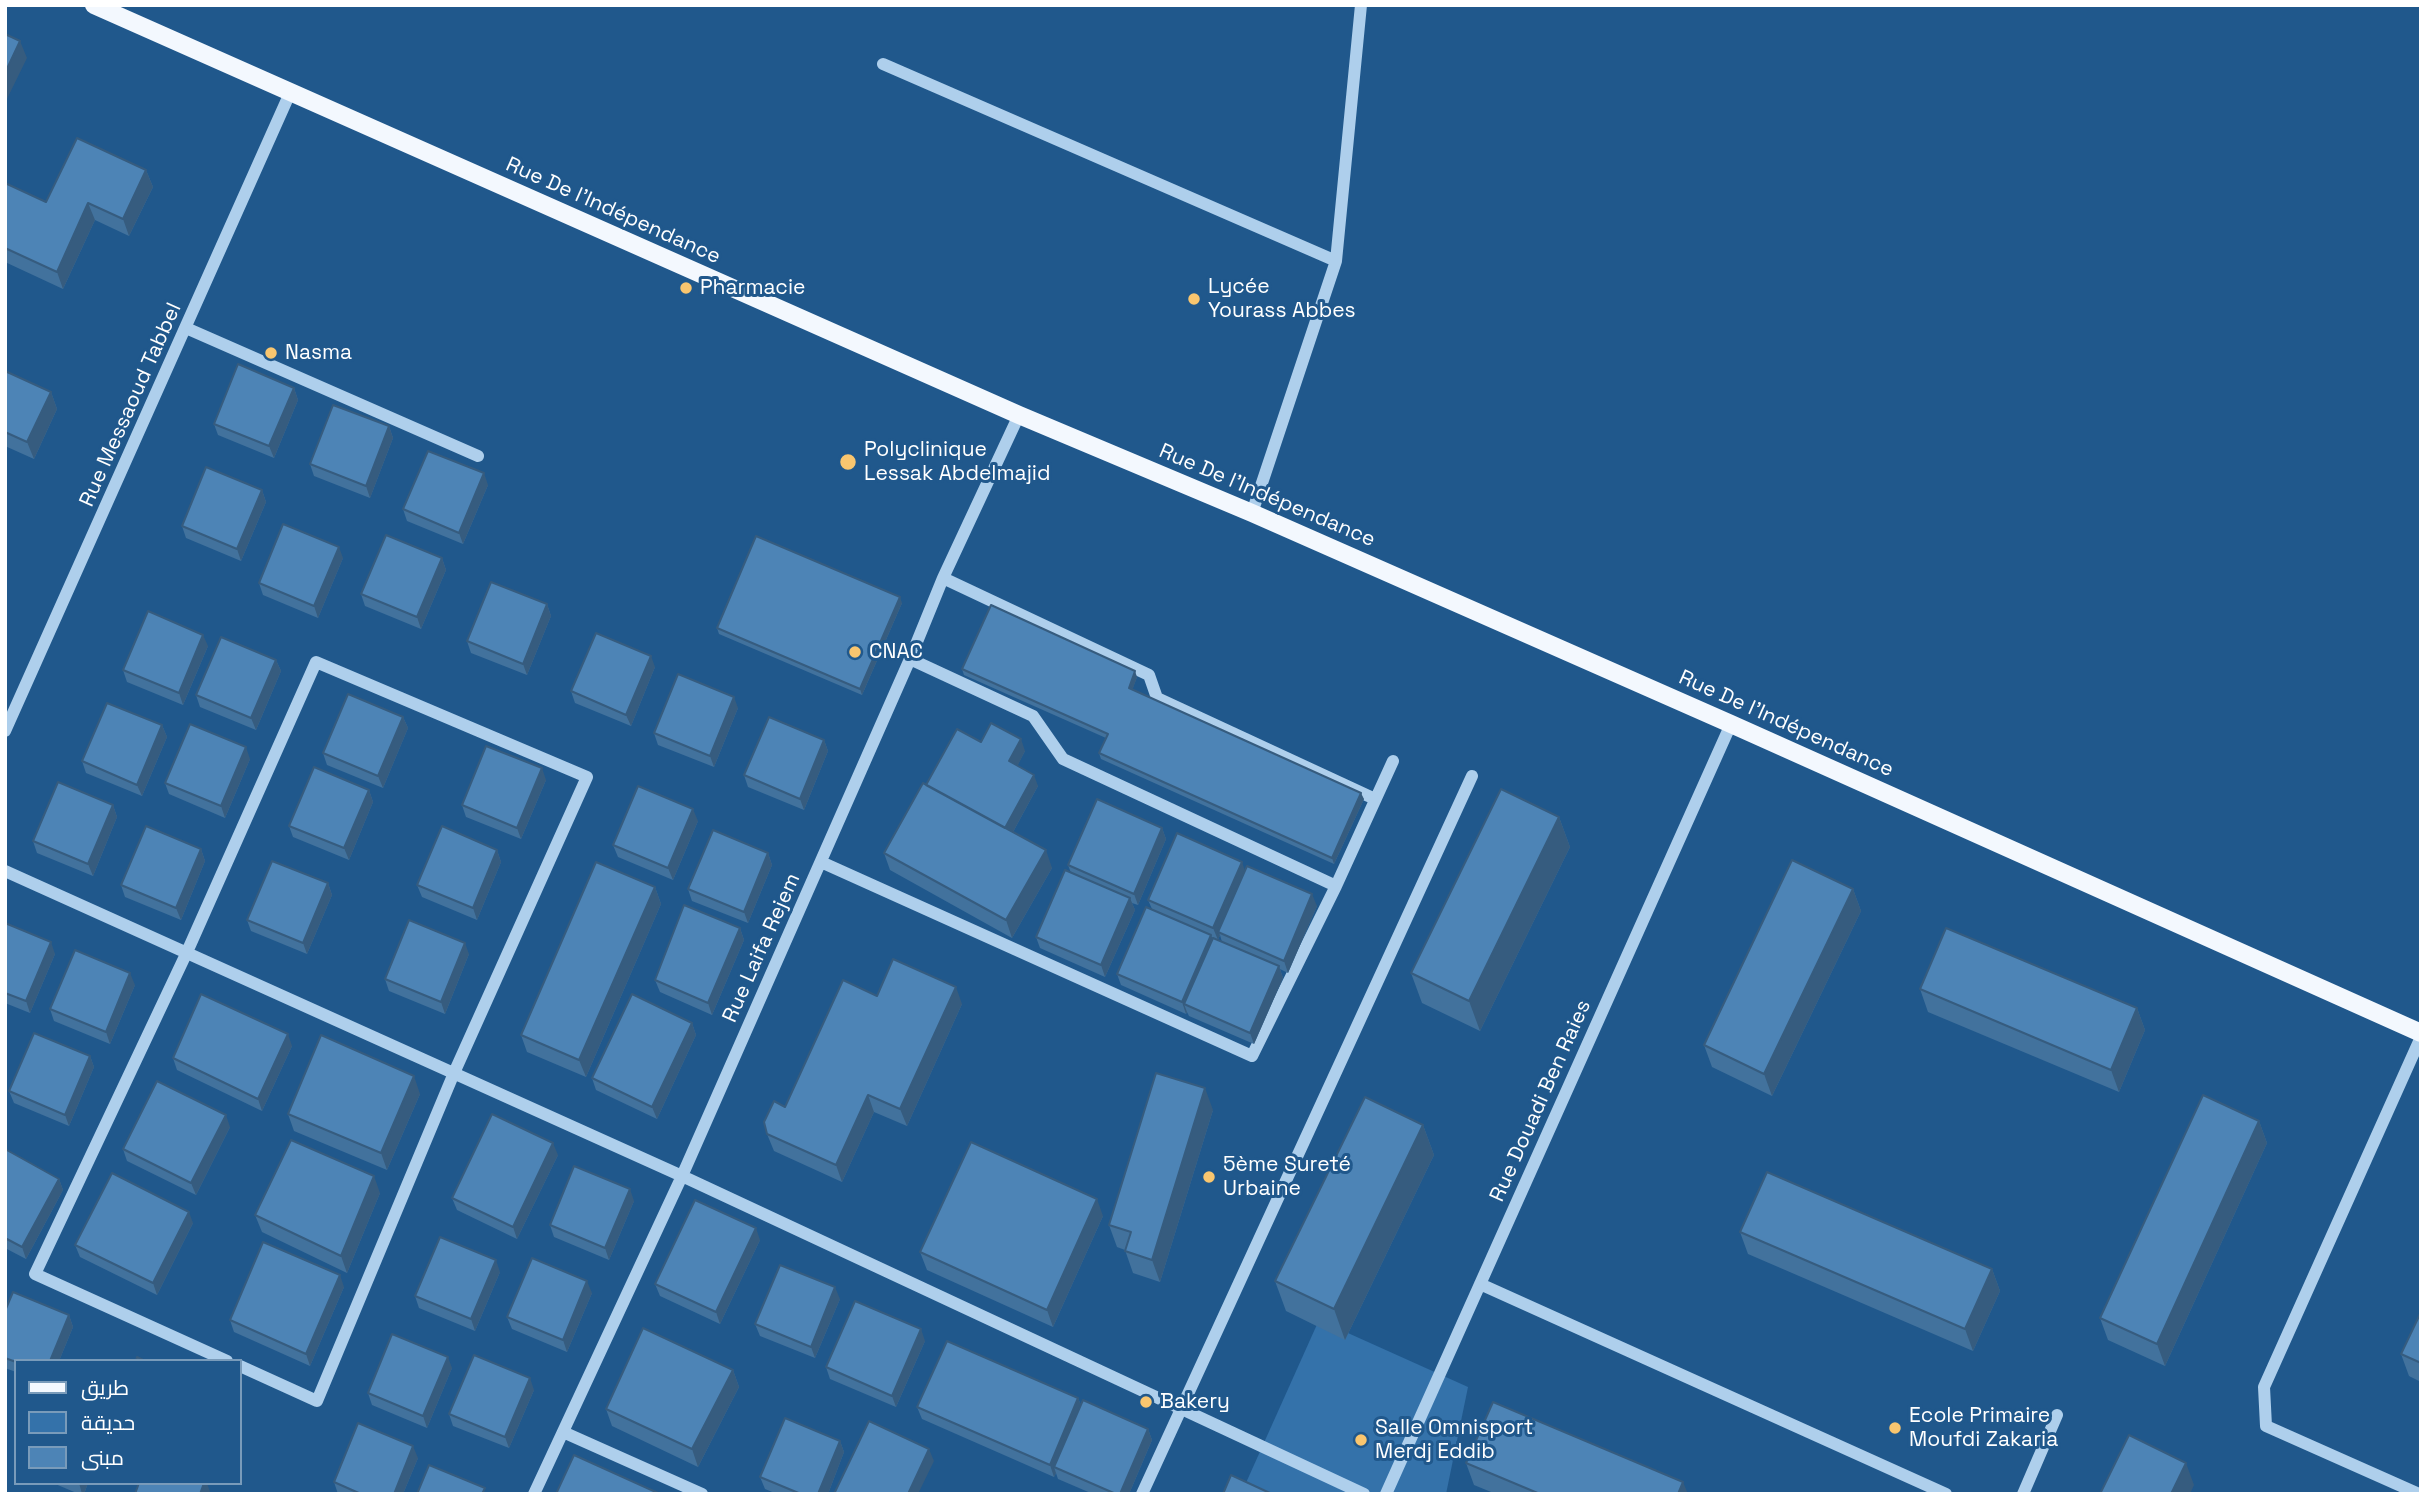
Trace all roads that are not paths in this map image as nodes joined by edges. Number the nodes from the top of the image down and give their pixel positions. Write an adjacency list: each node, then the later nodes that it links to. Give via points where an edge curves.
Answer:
1 (94, 5): 4 (main road, Rue De l'Indépendance)
2 (1361, 5): 5 (street)
3 (883, 64): 5 (street)
4 (290, 93): 6 (street, Rue Messaoud Tabbel); 7 (main road, Rue De l'Indépendance)
5 (1335, 261): 9 (street)
6 (186, 328): 8 (street); 13 (street, Rue Messaoud Tabbel)
7 (1019, 415): 9 (main road, Rue De l'Indépendance); 10 (street, Rue Laifa Rejem)
8 (478, 456)
9 (1252, 513): 12 (main road, Rue De l'Indépendance)
10 (943, 578): 11 (street, Rue Laifa Rejem); 16 (street, via 1149,675 1157,698)
11 (910, 659): 17 (street, Rue Laifa Rejem); 19 (street, via 1033,716 1063,759)
12 (1731, 724): 21 (main road, Rue De l'Indépendance); 24 (street, Rue Douadi Ben Raies)
13 (5, 732)
14 (1393, 761): 16 (street)
15 (1472, 776): 27 (street)
16 (1375, 799): 19 (street)
17 (821, 862): 19 (street, via 1252,1056); 23 (street, Rue Laifa Rejem)
18 (5, 871): 20 (street)
19 (1335, 886)
20 (187, 952): 22 (street); 22 (street, via 316,662 587,777); 25 (street, via 35,1274)
21 (2421, 1035): 37 (street, via 2264,1387 2266,1426)
22 (454, 1073): 23 (street); 26 (street, via 317,1401)
23 (682, 1175): 27 (street); 29 (street, Rue Laifa Rejem)
24 (1480, 1284): 34 (street, Rue Douadi Ben Raies); 35 (street)
25 (223, 1359)
26 (242, 1367)
27 (1181, 1409): 32 (street); 33 (street)
28 (2057, 1415): 36 (street)
29 (563, 1432): 30 (street, Rue Laifa Rejem); 31 (street)
30 (534, 1494)
31 (702, 1494)
32 (1142, 1494)
33 (1364, 1494)
34 (1386, 1494)
35 (1946, 1494)
36 (2023, 1494)
37 (2419, 1494)

